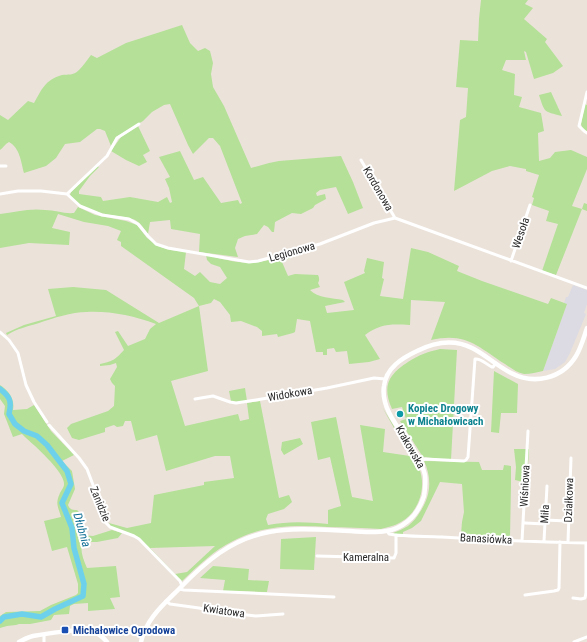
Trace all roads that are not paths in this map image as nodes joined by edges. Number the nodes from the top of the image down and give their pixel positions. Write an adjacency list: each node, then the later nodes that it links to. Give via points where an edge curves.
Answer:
1 (587, 92): 3 (street, via 579,126)
2 (139, 124): 8 (street, via 117,138 107,156)
3 (587, 133)
4 (361, 160): 10 (street, Kordonowa)
5 (0, 166): 6 (street)
6 (6, 166)
7 (0, 194): 8 (street, via 41,191)
8 (67, 194): 10 (street, Legionowa, via 80,206 102,215 129,219 138,224 156,244 250,262 320,244 374,223)
9 (530, 205): 11 (street, Wesoła)
10 (395, 218): 11 (street)
11 (511, 261): 12 (street)
12 (587, 288)
13 (587, 328): 15 (main road, via 575,358 561,372 551,377 522,378)
14 (0, 332): 33 (street, Zanidzie, via 10,340 18,353 26,385 34,402 48,424 87,469 106,523 139,539 180,581)
15 (496, 363): 16 (main road, via 465,345 438,343 418,350 400,361); 20 (street, via 492,367 475,359 466,460 425,459)
16 (385, 380): 17 (street, Widokowa, via 374,378 236,403 213,396); 20 (main road, Krakowska, via 383,396 386,408)
17 (195, 399)
18 (528, 431): 27 (street, Wiśniowa)
19 (571, 458): 30 (street, Działkowa)
20 (420, 462): 25 (main road, Krakowska, via 426,484 420,507 407,522)
21 (547, 486): 23 (street, Miła)
22 (567, 521): 23 (street)
23 (545, 522): 24 (street); 28 (street, Miła)
24 (525, 523)
25 (387, 531): 26 (street, Banasiówka); 33 (main road, Krakowska, via 294,529 259,534 235,543 217,554)
26 (396, 536): 27 (street, Banasiówka); 32 (street, Kameralna, via 394,558)
27 (522, 541): 28 (street, Banasiówka)
28 (544, 541): 29 (street, Banasiówka)
29 (560, 542): 30 (street, Banasiówka); 34 (street, via 559,588)
30 (568, 542): 31 (street, Banasiówka)
31 (586, 543): 36 (street, via 585,598)
32 (317, 556)
33 (180, 587): 35 (street, via 184,590); 37 (main road, Krakowska)
34 (525, 595)
35 (334, 597)
36 (573, 598)
37 (166, 601): 38 (street, Kwiatowa, via 170,604 256,616); 44 (main road, Krakowska, via 150,621)
38 (283, 614)
39 (44, 635): 41 (main road, via 32,636); 42 (street); 43 (main road, via 87,630 100,635)
40 (587, 637): 45 (street)
41 (19, 642)
42 (44, 642)
43 (107, 642)
44 (141, 642)
45 (574, 642)

